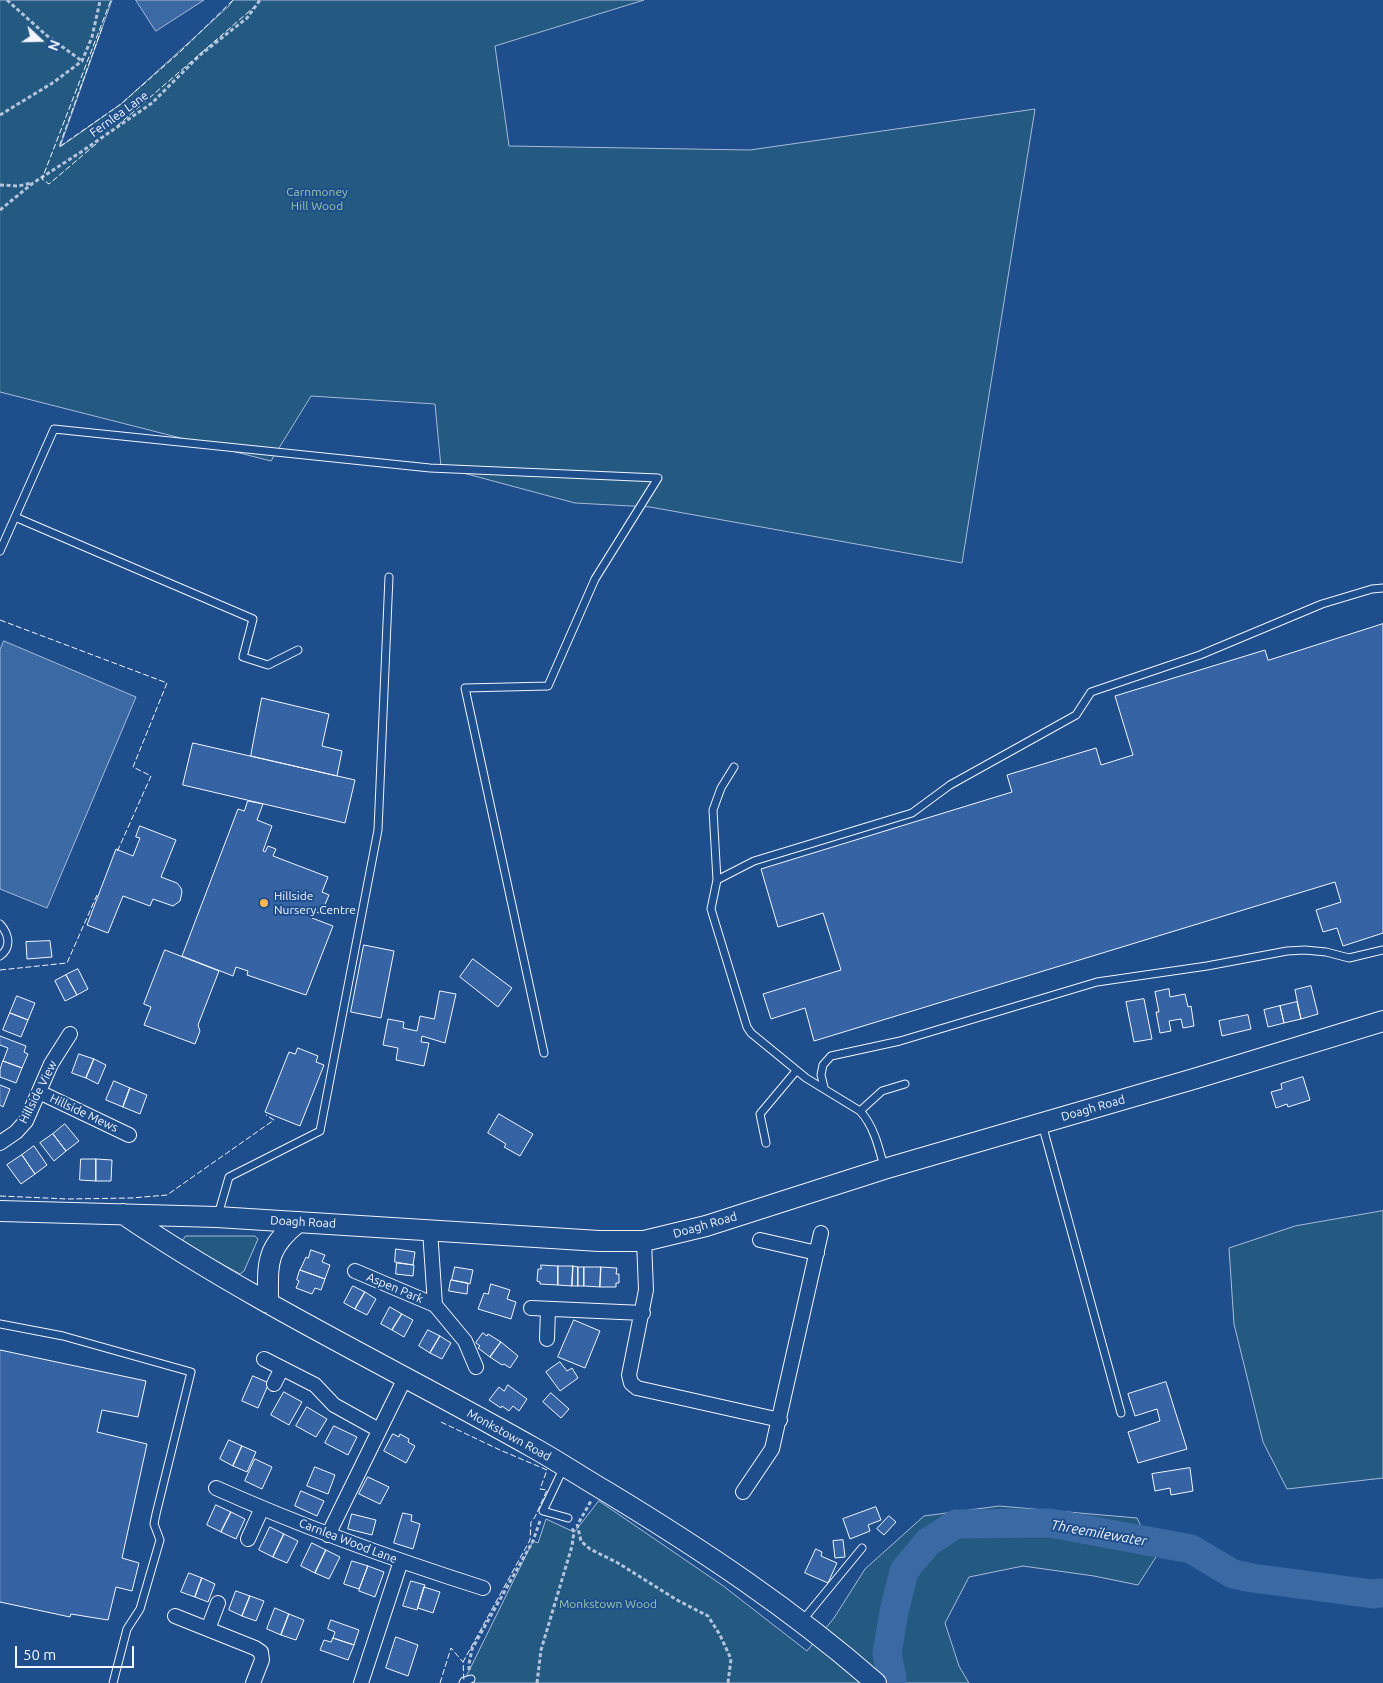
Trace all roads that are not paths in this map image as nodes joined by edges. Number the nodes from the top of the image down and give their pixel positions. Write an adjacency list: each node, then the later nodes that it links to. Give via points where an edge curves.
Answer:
1 (15, 517): 2 (lane); 5 (lane, via 253,619 243,658 268,665); 13 (lane, via 54,429 430,468 658,478 595,579 548,686 464,688)
2 (0, 551)
3 (389, 577): 26 (lane, via 378,830 320,1131 229,1177)
4 (1383, 588): 7 (lane, via 1322,604 1200,656 1091,692 1076,715 950,784 912,813 754,861)
5 (298, 650)
6 (734, 767): 7 (lane, via 720,788 713,810)
7 (718, 880): 14 (lane, via 711,909 747,1027)
8 (0, 924): 10 (lane, via 8,934 8,945)
9 (1383, 950): 16 (lane, via 1349,958 1326,952 1287,951 1097,982 900,1041 832,1056 823,1065)
10 (0, 956)
11 (1383, 1021): 19 (main road, Doagh Road)
12 (70, 1034): 17 (street, Hillside View, via 51,1064)
13 (544, 1053)
14 (796, 1071): 16 (lane); 22 (lane, via 760,1114)
15 (905, 1084): 18 (lane, via 882,1090)
16 (824, 1087): 18 (lane)
17 (39, 1092): 20 (street, Hillside Mews); 21 (street, Hillside View, via 26,1121)
18 (860, 1111): 23 (lane, via 877,1143)
19 (1042, 1123): 23 (main road, Doagh Road); 46 (lane)
20 (129, 1134)
21 (0, 1143)
22 (766, 1144)
23 (884, 1169): 31 (main road, Doagh Road, via 706,1226)
24 (0, 1211): 25 (main road, Doagh Road)
25 (123, 1214): 26 (main road, Doagh Road); 34 (main road, Monkstown Road)
26 (217, 1217): 27 (main road, Doagh Road)
27 (298, 1222): 28 (main road, Doagh Road); 34 (main road, via 274,1247 267,1271)
28 (430, 1230): 31 (main road, Doagh Road); 35 (street, Aspen Park)
29 (821, 1233): 32 (street)
30 (760, 1240): 32 (street)
31 (644, 1241): 38 (street, via 646,1290)
32 (816, 1253): 47 (street)
33 (355, 1270): 35 (street, Aspen Park)
34 (268, 1303): 44 (main road, Monkstown Road)
35 (435, 1305): 42 (street, Aspen Park, via 465,1341)
36 (531, 1308): 37 (street)
37 (548, 1310): 38 (street); 40 (street)
38 (643, 1313): 47 (street, via 629,1375 631,1384)
39 (0, 1324): 64 (lane, via 63,1336 191,1372 154,1524 160,1540 140,1609 127,1629)
40 (547, 1339)
41 (264, 1359): 43 (street)
42 (476, 1367)
43 (282, 1368): 45 (street); 48 (street, via 314,1384 334,1404)
44 (405, 1378): 48 (street); 49 (main road, Monkstown Road)
45 (274, 1384)
46 (1121, 1413)
47 (780, 1420): 51 (street, via 772,1450)
48 (378, 1430): 54 (street)
49 (565, 1466): 53 (lane, via 543,1511); 61 (main road, Monkstown Road, via 701,1550)
50 (216, 1488): 52 (street, Carnlea Wood Lane)
51 (743, 1492)
52 (262, 1508): 54 (street, Carnlea Wood Lane); 55 (street)
53 (568, 1518)
54 (328, 1535): 57 (street, Carnlea Wood Lane)
55 (248, 1539)
56 (862, 1548): 61 (lane)
57 (401, 1562): 58 (street, Carnlea Wood Lane); 66 (street)
58 (483, 1588)
59 (218, 1603): 62 (street)
60 (175, 1616): 62 (street)
61 (801, 1621): 68 (main road, Monkstown Road)
62 (208, 1629): 65 (street, via 261,1652 262,1660)
63 (471, 1680): 67 (lane)
64 (113, 1683)
65 (253, 1683)
66 (361, 1683)
67 (463, 1683)
68 (876, 1683)

